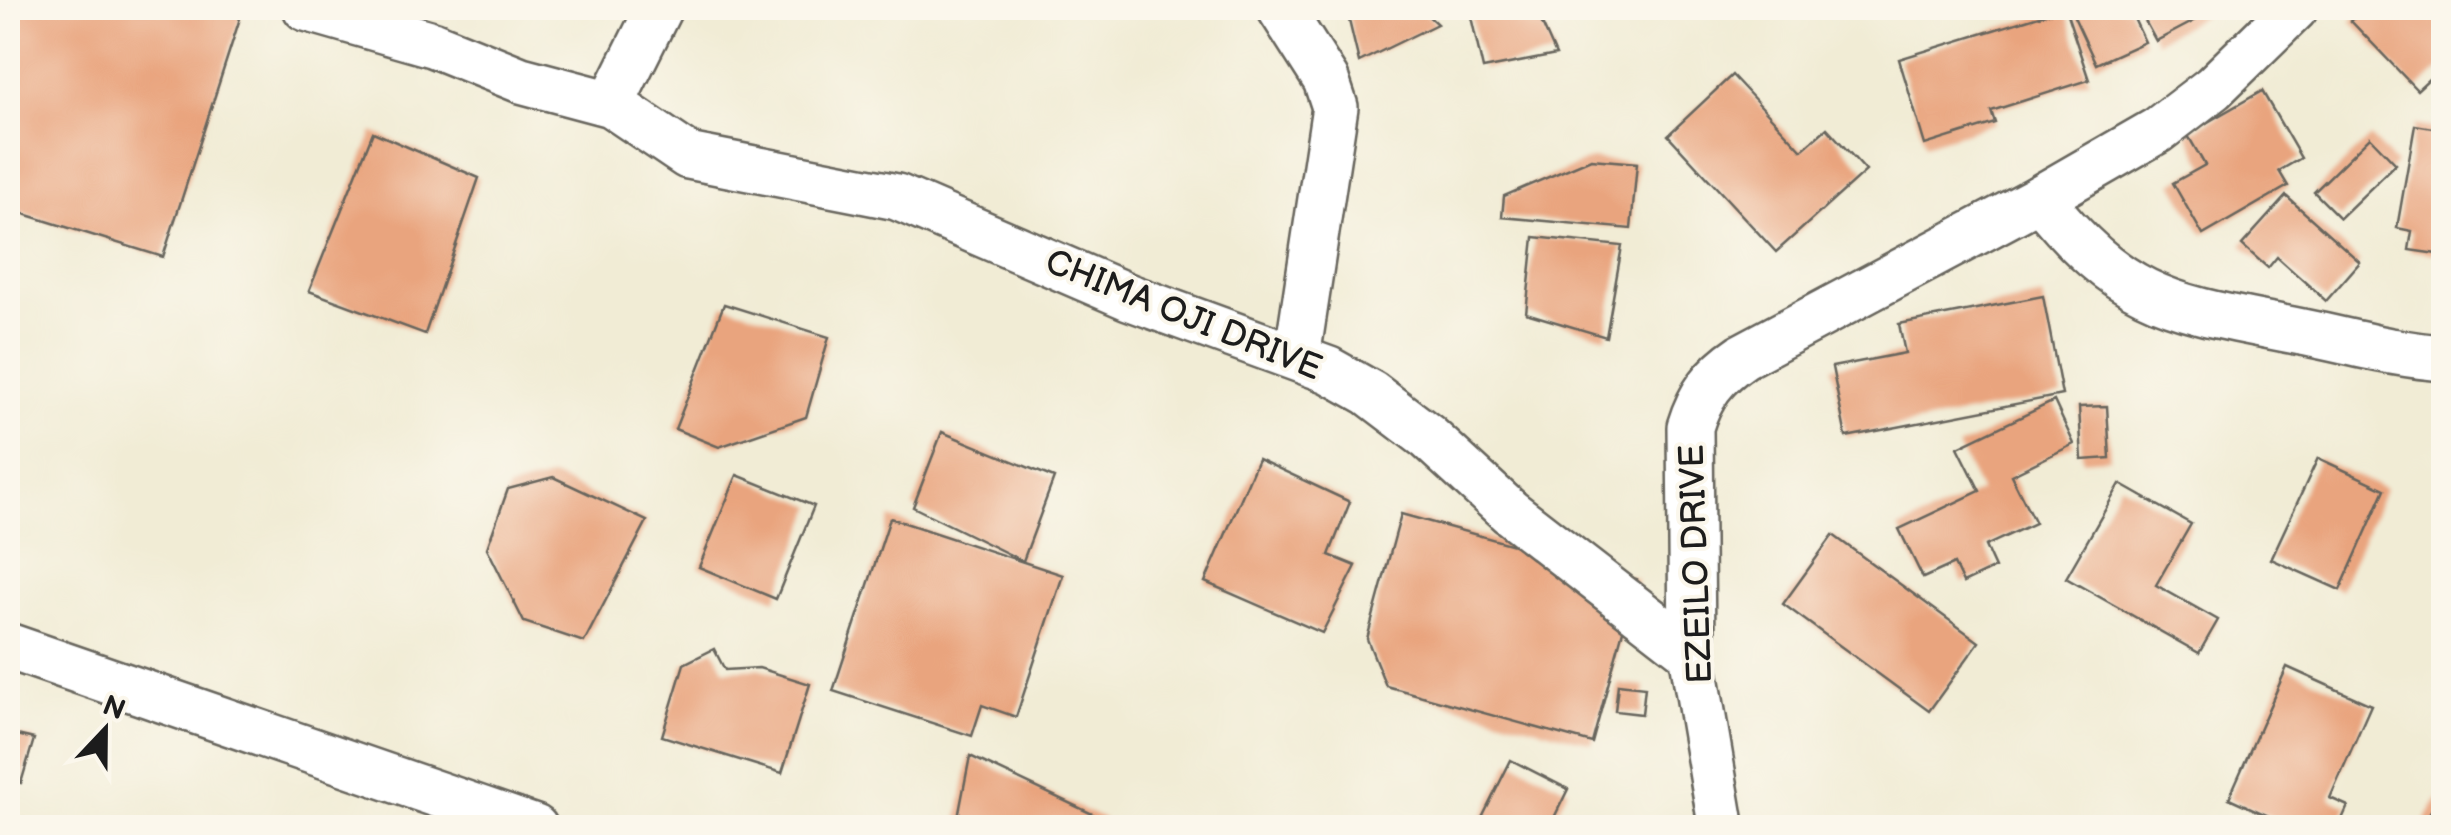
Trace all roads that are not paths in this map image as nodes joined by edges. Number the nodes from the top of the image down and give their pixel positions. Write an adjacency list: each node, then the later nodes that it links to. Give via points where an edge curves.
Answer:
1 (306, 8): 5 (street, CHIMA OJI DRIVE)
2 (659, 8): 5 (street)
3 (1280, 8): 7 (street, via 1326,80 1335,107)
4 (2295, 8): 6 (street, EZEILO DRIVE, via 2213,88 2158,130)
5 (611, 104): 7 (street, CHIMA OJI DRIVE, via 688,156 897,198 1129,297)
6 (2040, 198): 8 (street, via 2110,272 2192,312); 10 (street, EZEILO DRIVE, via 1768,342 1710,382 1690,426)
7 (1296, 357): 10 (street, CHIMA OJI DRIVE, via 1370,393)
8 (2444, 358)
9 (8, 646): 11 (street)
10 (1692, 652): 12 (street, EZEILO DRIVE)
11 (535, 828)
12 (1718, 828)

